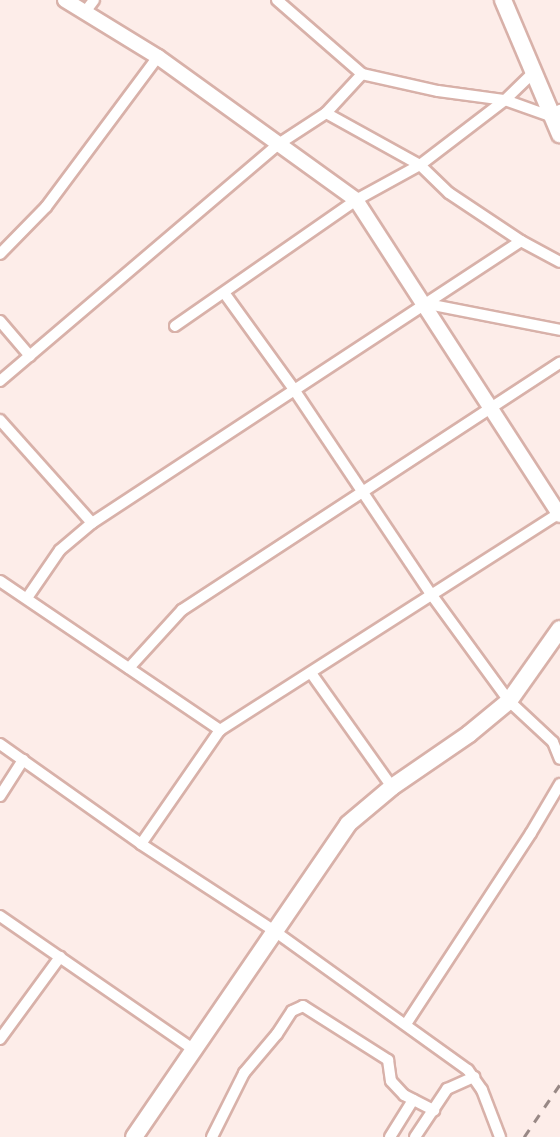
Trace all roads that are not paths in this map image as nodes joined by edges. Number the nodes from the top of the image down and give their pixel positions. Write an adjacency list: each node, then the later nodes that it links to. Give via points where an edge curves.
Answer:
1 (65, 0): 5 (main road)
2 (94, 0): 5 (street)
3 (277, 0): 8 (street)
4 (503, 0): 7 (highway)
5 (85, 12): 6 (main road)
6 (158, 57): 13 (main road); 17 (street, via 46,207)
7 (534, 72): 9 (street); 11 (highway)
8 (362, 74): 9 (street); 10 (street)
9 (505, 100): 11 (street); 14 (street)
10 (326, 113): 13 (street); 14 (street)
11 (555, 113): 12 (highway)
12 (560, 134)
13 (277, 145): 15 (main road); 24 (street)
14 (420, 165): 15 (street); 16 (street, via 449,192)
15 (356, 200): 19 (street); 20 (main road)
16 (521, 241): 18 (street); 20 (street)
17 (0, 254)
18 (560, 262)
19 (225, 294): 22 (street); 27 (street)
20 (423, 303): 23 (street); 27 (street); 28 (main road)
21 (0, 321): 24 (street)
22 (176, 326)
23 (560, 330)
24 (30, 356): 26 (street)
25 (560, 363): 28 (street)
26 (0, 381)
27 (293, 388): 30 (street); 32 (street)
28 (492, 410): 30 (street); 31 (main road)
29 (0, 420): 32 (street)
30 (362, 492): 34 (street); 37 (street, via 182,610)
31 (559, 514): 34 (street)
32 (92, 523): 35 (street, via 60,550)
33 (0, 581): 35 (street)
34 (431, 594): 38 (street); 39 (street)
35 (26, 598): 37 (street)
36 (560, 629): 39 (highway)
37 (129, 668): 40 (street)
38 (311, 673): 40 (street); 45 (street)
39 (509, 701): 42 (street, via 553,742); 45 (highway)
40 (220, 730): 47 (street)
41 (0, 744): 43 (street)
42 (560, 758)
43 (23, 760): 46 (street); 47 (street)
44 (560, 784): 51 (street)
45 (392, 787): 49 (highway, via 348,824)
46 (0, 796)
47 (141, 844): 49 (street)
48 (0, 916): 50 (street)
49 (273, 930): 51 (street); 53 (highway)
50 (60, 957): 52 (street); 53 (street)
51 (406, 1024): 54 (street)
52 (0, 1039)
53 (193, 1049): 57 (highway)
54 (474, 1077): 56 (street, via 447,1089); 61 (street)
55 (413, 1100): 56 (street); 58 (street, via 391,1081 388,1060 303,1006 292,1011 244,1073); 59 (street)
56 (434, 1110): 60 (street)
57 (134, 1137)
58 (212, 1137)
59 (390, 1137)
60 (415, 1137)
61 (500, 1137)

